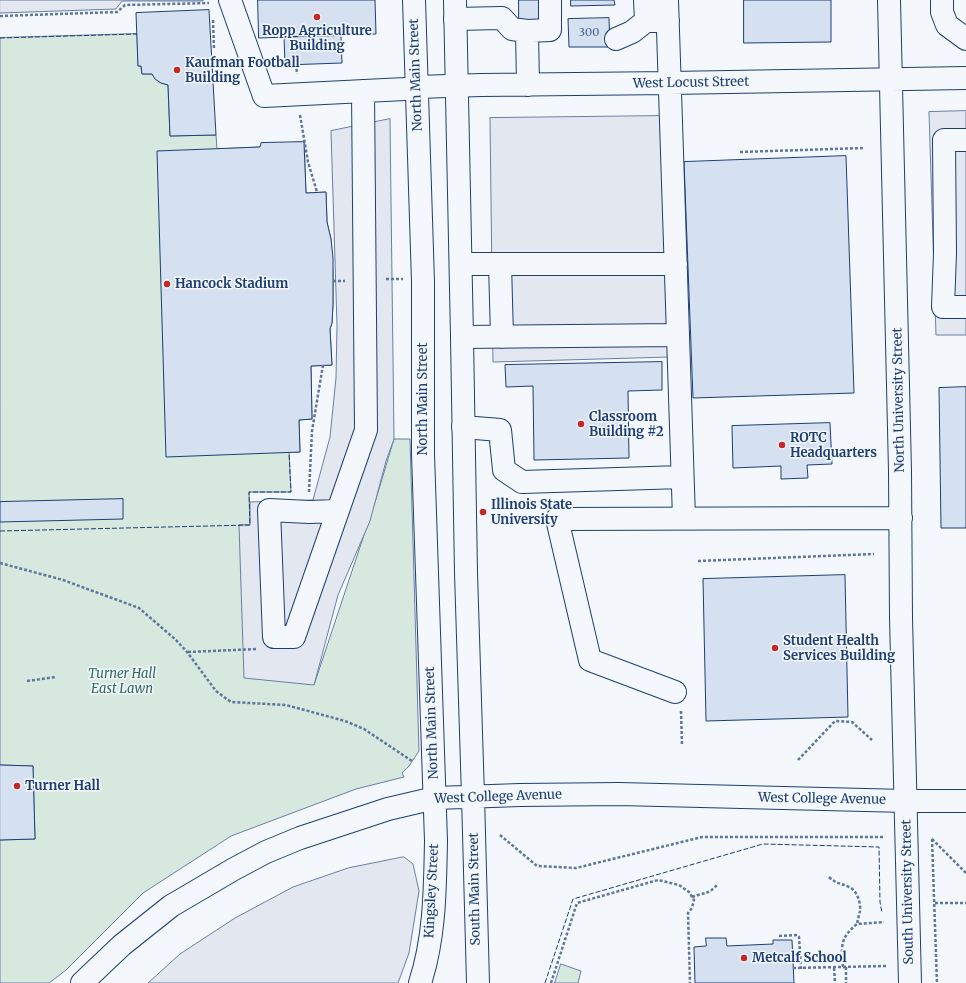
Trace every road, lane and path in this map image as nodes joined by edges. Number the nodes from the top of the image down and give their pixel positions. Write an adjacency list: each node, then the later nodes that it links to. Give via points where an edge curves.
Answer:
1 (414, 0): 22 (main road, North Main Street)
2 (550, 0): 12 (main road, via 550,30)
3 (645, 0): 11 (main road)
4 (889, 0): 18 (main road, North University Street)
5 (942, 0): 14 (main road, via 942,12 947,25)
6 (221, 3): 10 (path, via 125,5 117,12); 24 (main road, West Locust Street, via 264,96)
7 (455, 9): 12 (main road, via 502,18 512,29); 21 (main road)
8 (667, 10): 11 (main road); 19 (main road)
9 (213, 13): 15 (path)
10 (0, 16)
11 (646, 21): 13 (main road, via 632,32)
12 (527, 31): 20 (main road)
13 (616, 39)
14 (966, 39)
15 (214, 48)
16 (296, 64): 24 (path)
17 (966, 78): 18 (main road, West Locust Street)
18 (890, 80): 19 (main road, West Locust Street); 42 (main road, North University Street)
19 (670, 83): 20 (main road, West Locust Street); 31 (main road)
20 (528, 85): 21 (main road, West Locust Street)
21 (457, 86): 22 (main road, West Locust Street); 29 (main road)
22 (416, 88): 23 (main road, West Locust Street); 56 (main road, North Main Street, via 423,282 423,462)
23 (363, 91): 24 (main road, West Locust Street); 39 (main road, via 366,430)
24 (298, 95): 28 (path, via 308,162)
25 (966, 140): 32 (main road, via 944,140 943,307)
26 (864, 148): 27 (path)
27 (740, 152)
28 (317, 192)
29 (461, 264): 30 (main road); 34 (main road)
30 (500, 264): 31 (main road); 35 (main road)
31 (676, 264): 33 (main road)
32 (966, 307)
33 (678, 335): 35 (main road); 38 (main road)
34 (462, 337): 35 (main road); 37 (main road)
35 (502, 337)
36 (323, 366): 40 (path, via 312,431)
37 (463, 427): 38 (main road, via 500,430 504,470 522,482); 55 (main road)
38 (682, 478): 41 (main road)
39 (337, 511): 40 (main road); 46 (main road, via 294,637)
40 (309, 512): 46 (main road, via 269,510)
41 (684, 518): 42 (main road); 50 (main road, via 557,519 590,660)
42 (901, 518): 57 (main road, North University Street)
43 (874, 554): 44 (path)
44 (698, 561)
45 (0, 563): 47 (path, via 62,580 139,608)
46 (274, 637): 47 (path, via 258,649)
47 (187, 652): 54 (path, via 216,691 231,702 286,705 345,721 364,729)
48 (56, 677): 49 (path)
49 (27, 681)
50 (675, 692): 52 (path, via 681,695)
51 (872, 740): 53 (path, via 852,722 835,721)
52 (682, 745)
53 (798, 760)
54 (416, 764)
55 (473, 796): 56 (main road, West College Avenue); 57 (main road, West College Avenue, via 618,794); 77 (main road, South Main Street)
56 (435, 798): 75 (main road, West College Avenue, via 388,809 266,852 171,906 122,945); 76 (main road, Kingsley Street, via 435,901 432,934)
57 (906, 801): 58 (main road, West College Avenue); 82 (main road, South University Street)
58 (966, 801)
59 (500, 835): 60 (path, via 537,866 576,868 702,837)
60 (881, 837)
61 (966, 873): 65 (path, via 932,839)
62 (829, 877): 68 (path, via 856,892 860,906)
63 (718, 884): 64 (path, via 712,891)
64 (692, 897): 78 (path, via 679,885 658,880 577,903); 79 (path, via 692,908 688,913)
65 (934, 903): 66 (path); 83 (path)
66 (966, 903)
67 (884, 922): 68 (path)
68 (857, 924): 71 (path, via 846,934 842,946)
69 (779, 936): 74 (path, via 799,937)
70 (886, 966): 71 (path)
71 (844, 967): 73 (path); 81 (path)
72 (793, 968): 74 (path)
73 (834, 968): 74 (path); 80 (path)
74 (801, 969)
75 (82, 983)
76 (420, 983)
77 (478, 983)
78 (551, 983)
79 (690, 983)
80 (835, 983)
81 (846, 983)
82 (910, 983)
83 (937, 983)

